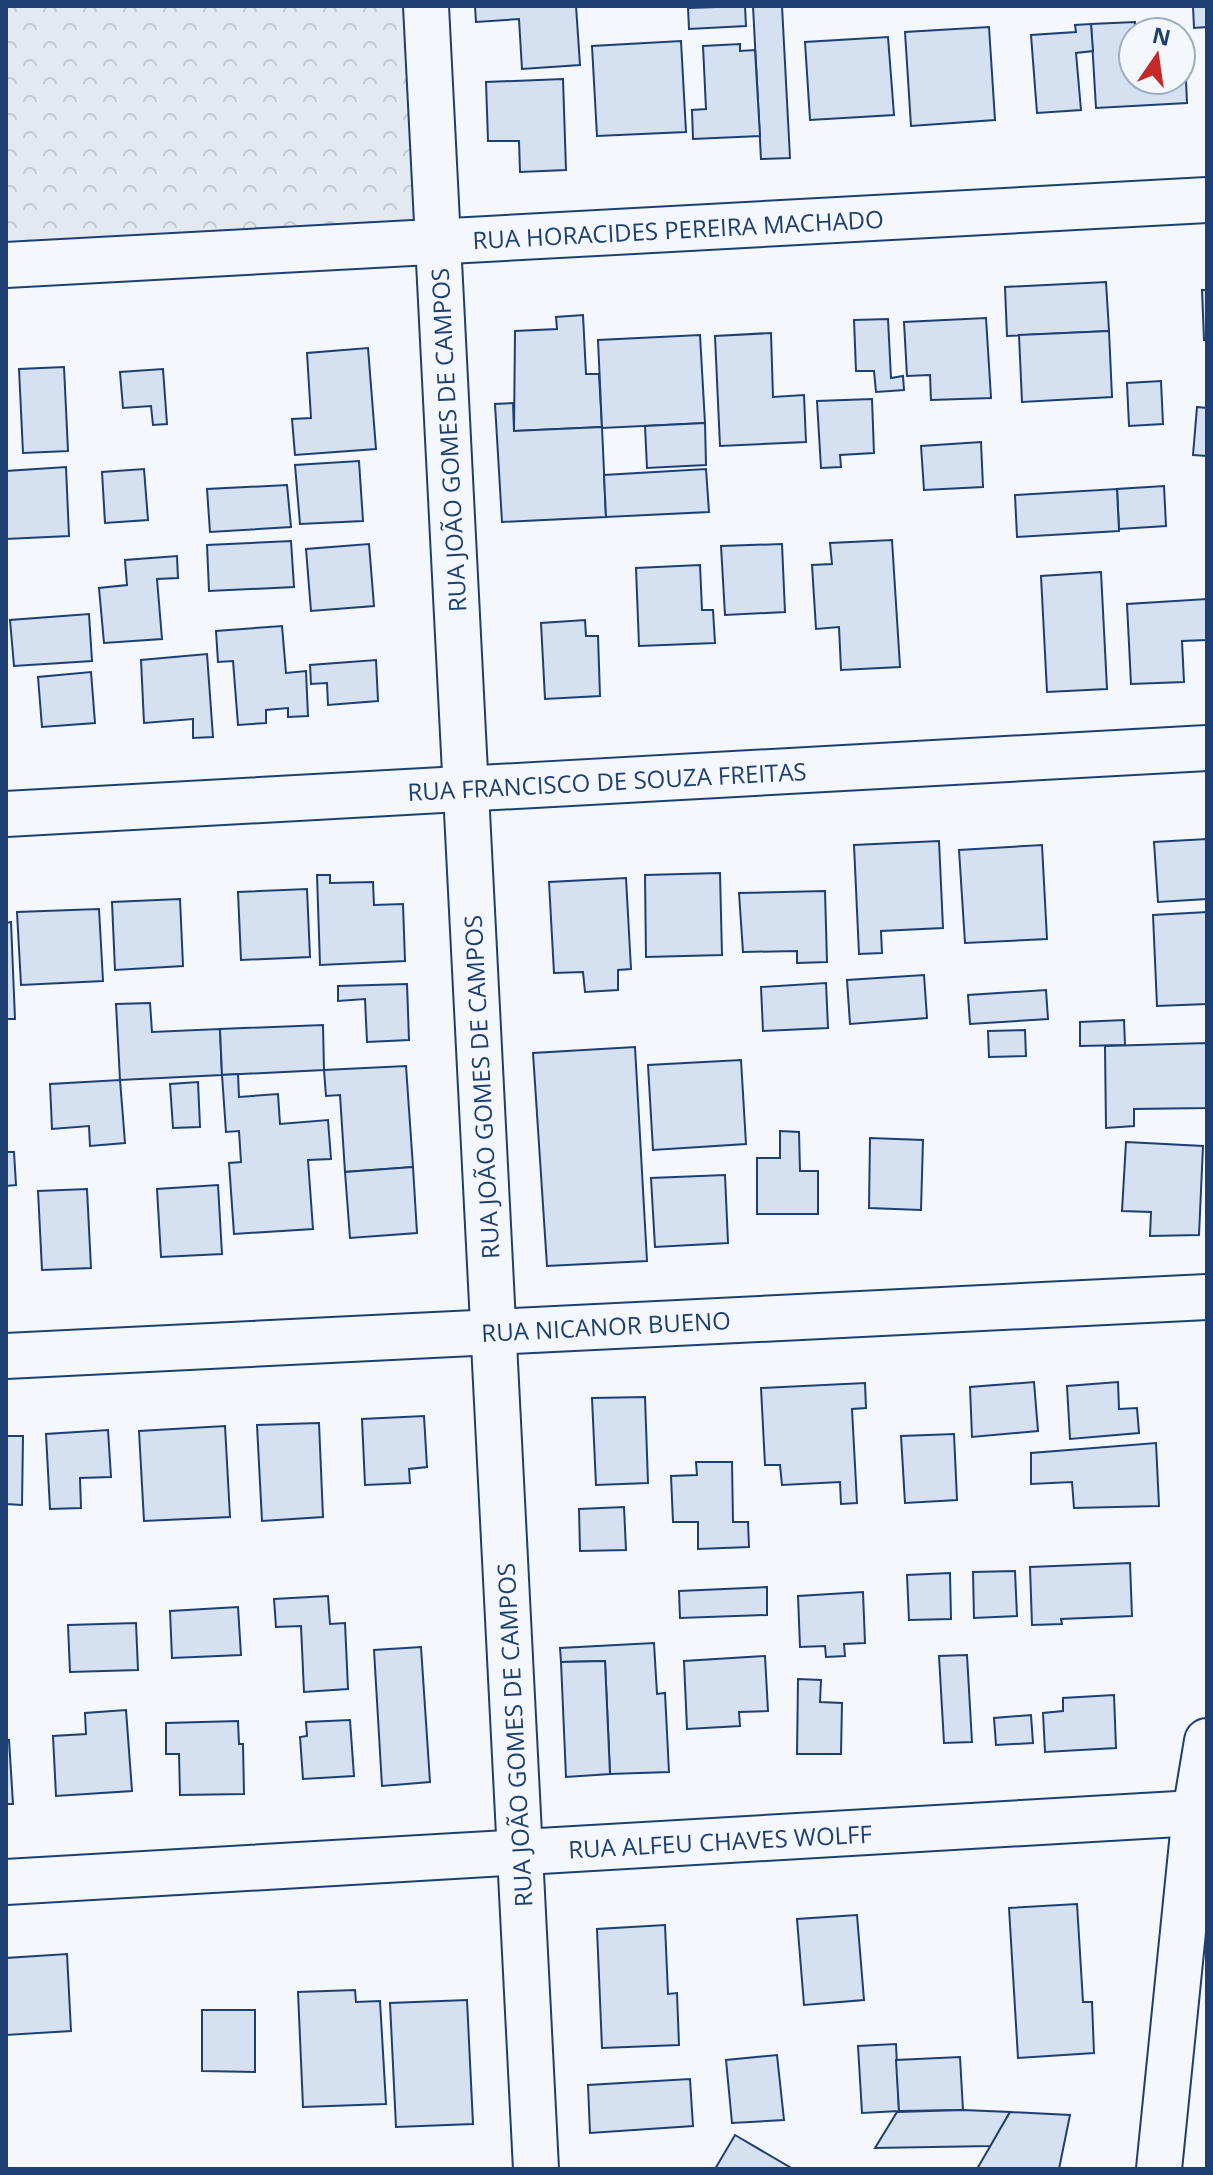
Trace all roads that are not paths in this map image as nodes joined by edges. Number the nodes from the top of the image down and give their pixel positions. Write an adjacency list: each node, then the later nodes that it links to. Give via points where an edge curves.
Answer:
1 (426, 6): 3 (street, RUA JOÃO GOMES DE CAMPOS)
2 (1207, 200): 3 (street, RUA HORACIDES PEREIRA MACHADO)
3 (438, 243): 4 (street, RUA HORACIDES PEREIRA MACHADO); 6 (street, RUA JOÃO GOMES DE CAMPOS)
4 (6, 265)
5 (1207, 748): 6 (street, RUA FRANCISCO DE SOUZA FREITAS)
6 (465, 789): 7 (street, RUA FRANCISCO DE SOUZA FREITAS); 9 (street, RUA JOÃO GOMES DE CAMPOS)
7 (6, 814)
8 (1207, 1297): 9 (street, RUA NICANOR BUENO)
9 (493, 1332): 10 (street, RUA NICANOR BUENO); 13 (street, RUA JOÃO GOMES DE CAMPOS)
10 (6, 1356)
11 (1207, 1741): 12 (street)
12 (1195, 1813): 13 (street, RUA ALFEU CHAVES WOLFF); 14 (street)
13 (519, 1852): 15 (street, RUA ALFEU CHAVES WOLFF); 16 (street, RUA JOÃO GOMES DE CAMPOS)
14 (1198, 1873): 17 (street)
15 (6, 1882)
16 (536, 2169)
17 (1159, 2169)

